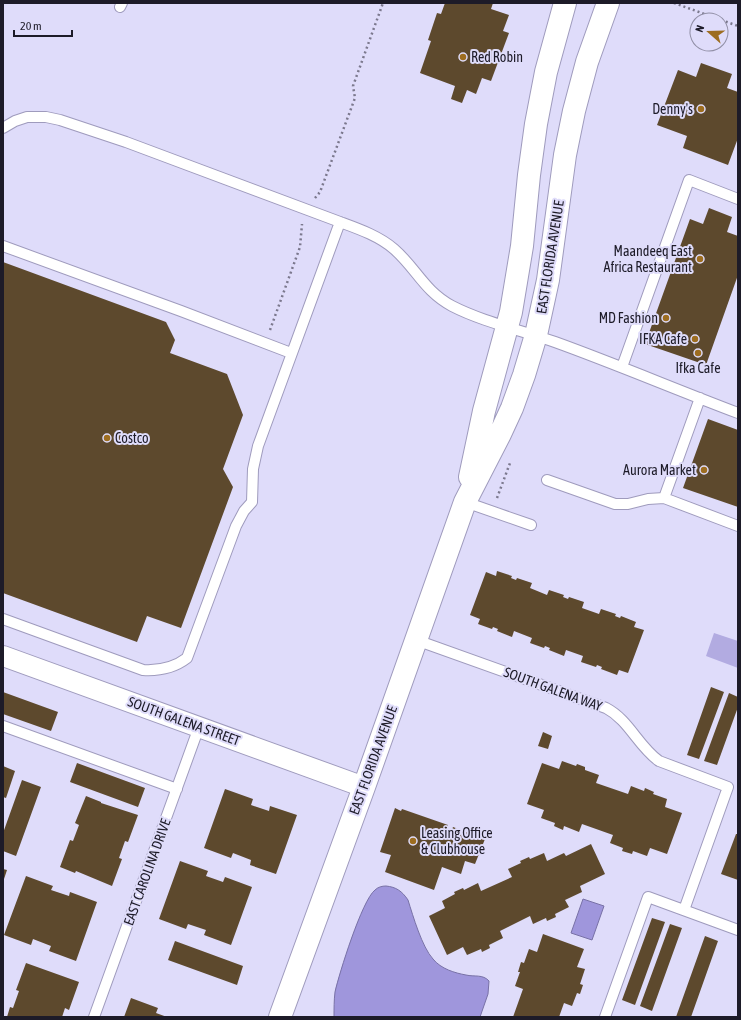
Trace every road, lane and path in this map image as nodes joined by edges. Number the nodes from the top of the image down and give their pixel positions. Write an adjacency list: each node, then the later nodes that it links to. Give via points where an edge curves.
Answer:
1 (383, 3): 7 (path, via 353,86 355,98)
2 (565, 3): 12 (main road, EAST FLORIDA AVENUE, via 546,72 538,116 518,276)
3 (608, 3): 14 (main road, EAST FLORIDA AVENUE, via 587,62 574,111 548,280)
4 (674, 3): 5 (path)
5 (738, 26)
6 (3, 128): 9 (lane, via 27,117 40,116 60,120)
7 (316, 198)
8 (738, 199): 16 (lane, via 689,180)
9 (340, 222): 12 (lane, via 389,245 427,288 443,301); 15 (lane)
10 (302, 224): 13 (path, via 300,247)
11 (3, 246): 15 (lane)
12 (508, 327): 14 (lane); 21 (main road, EAST FLORIDA AVENUE, via 484,411)
13 (270, 330)
14 (536, 335): 16 (lane); 21 (main road, EAST FLORIDA AVENUE, via 512,408)
15 (291, 353): 24 (lane, via 255,455 252,502 236,526 187,658 171,668 143,670)
16 (622, 367): 17 (lane)
17 (700, 398): 18 (lane); 20 (lane)
18 (738, 412)
19 (547, 480): 20 (lane, via 615,504)
20 (664, 498): 23 (lane)
21 (465, 502): 22 (lane); 25 (main road, EAST FLORIDA AVENUE)
22 (531, 525)
23 (738, 526)
24 (3, 619)
25 (416, 640): 29 (main road, EAST FLORIDA AVENUE); 31 (lane, SOUTH GALENA WAY, via 606,708 620,719 659,761 728,787)
26 (3, 656): 28 (street, SOUTH GALENA STREET)
27 (3, 726): 30 (lane)
28 (199, 727): 29 (street, SOUTH GALENA STREET); 30 (lane, EAST CAROLINA DRIVE)
29 (364, 787): 34 (main road, EAST FLORIDA AVENUE)
30 (177, 790): 33 (lane, EAST CAROLINA DRIVE)
31 (684, 910): 32 (lane); 35 (lane, via 648,897)
32 (738, 930)
33 (94, 1017)
34 (280, 1017)
35 (605, 1017)

